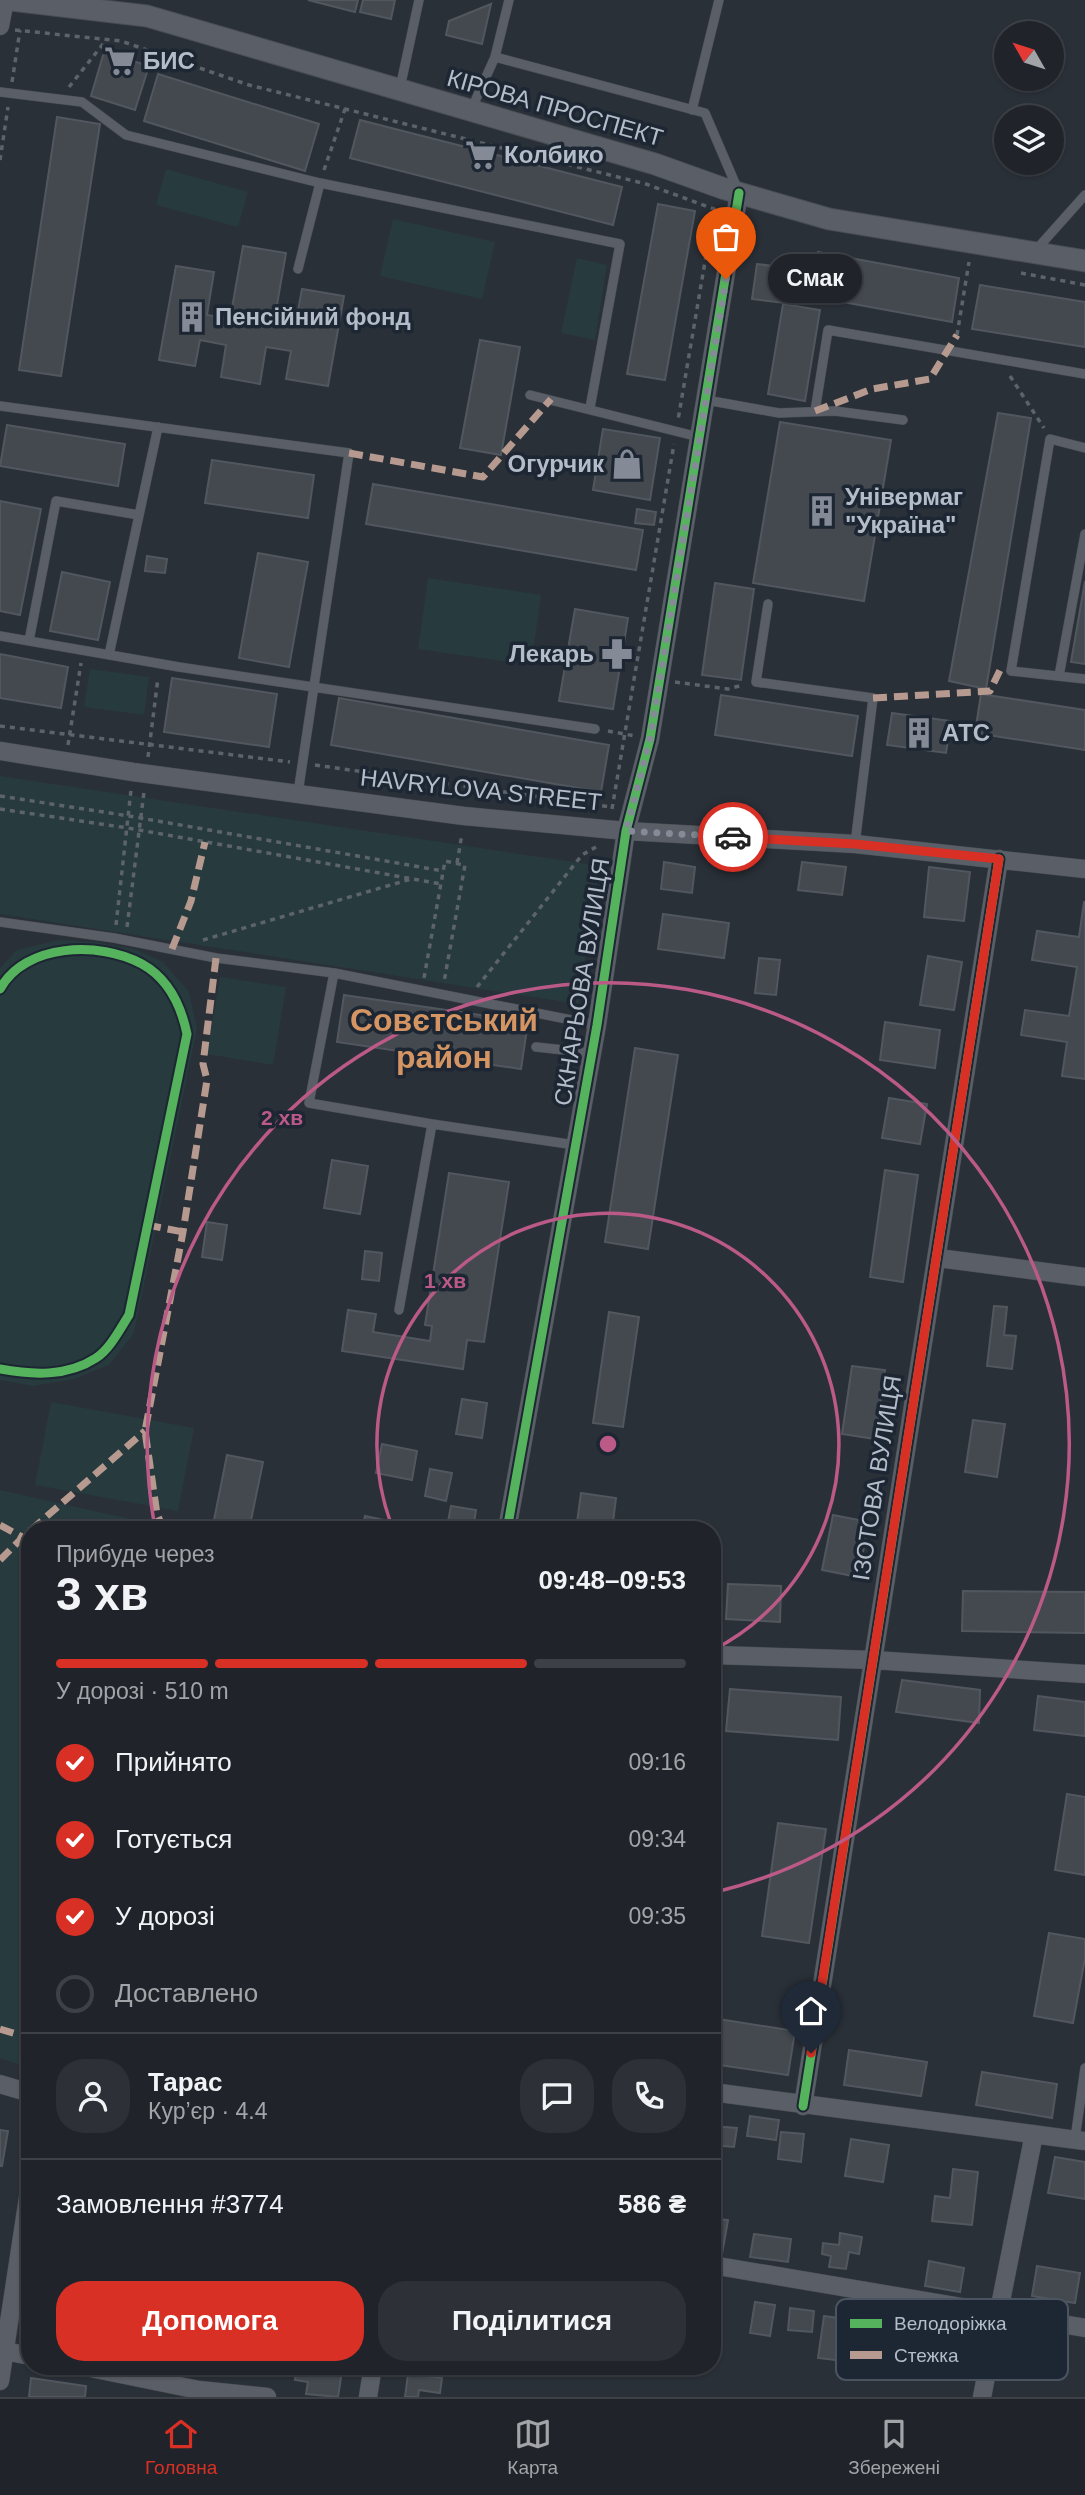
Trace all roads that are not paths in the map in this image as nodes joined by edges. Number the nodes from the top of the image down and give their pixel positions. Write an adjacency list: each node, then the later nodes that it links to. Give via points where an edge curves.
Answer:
1 (5, 0): 6 (street)
2 (11, 0): 8 (street, КІРОВА ПРОСПЕКТ, via 147,16)
3 (419, 0): 8 (lane)
4 (509, 0): 7 (lane)
5 (719, 0): 11 (lane)
6 (5, 28)
7 (495, 57): 10 (lane); 11 (lane)
8 (400, 90): 10 (street, КІРОВА ПРОСПЕКТ)
9 (0, 92): 12 (lane, via 82,102 126,135)
10 (471, 110): 13 (street, КІРОВА ПРОСПЕКТ)
11 (692, 110): 13 (lane, via 705,113)
12 (320, 183): 17 (lane); 22 (lane, via 620,244)
13 (739, 193): 15 (street, КІРОВА ПРОСПЕКТ, via 829,219); 20 (street, СКНАРЬОВА ВУЛИЦЯ)
14 (1085, 195): 15 (lane)
15 (1034, 253): 16 (street, КІРОВА ПРОСПЕКТ)
16 (1085, 261)
17 (298, 269)
18 (1085, 374): 23 (lane, via 828,330)
19 (530, 395): 22 (lane)
20 (706, 400): 23 (lane, via 779,413); 26 (street, СКНАРЬОВА ВУЛИЦЯ)
21 (0, 406): 25 (lane)
22 (590, 408): 26 (lane)
23 (815, 411): 24 (lane)
24 (903, 420)
25 (158, 427): 28 (lane); 36 (lane, via 349,453)
26 (699, 437): 40 (street, СКНАРЬОВА ВУЛИЦЯ, via 650,739)
27 (1085, 448): 34 (lane, via 1051,439 1010,671)
28 (139, 515): 32 (lane, via 56,501); 33 (lane)
29 (1085, 534): 34 (lane)
30 (768, 604): 41 (lane, via 756,682 873,698)
31 (0, 636): 32 (lane)
32 (29, 641): 33 (lane)
33 (109, 655): 36 (lane)
34 (1059, 676): 35 (lane)
35 (1085, 679)
36 (313, 688): 37 (lane); 39 (lane)
37 (595, 729)
38 (0, 751): 39 (street, HAVRYLOVA STREET)
39 (298, 793): 40 (street, HAVRYLOVA STREET, via 464,816)
40 (626, 831): 41 (street, HAVRYLOVA STREET); 46 (street, СКНАРЬОВА ВУЛИЦЯ)
41 (855, 844): 42 (street, HAVRYLOVA STREET)
42 (999, 859): 43 (street, HAVRYLOVA STREET); 51 (street, ІЗОТОВА ВУЛИЦЯ)
43 (1085, 869)
44 (0, 922): 45 (lane)
45 (334, 973): 46 (lane); 49 (lane, via 309,1103)
46 (597, 1025): 48 (street, СКНАРЬОВА ВУЛИЦЯ)
47 (536, 1047): 48 (lane)
48 (592, 1053): 50 (street, СКНАРЬОВА ВУЛИЦЯ)
49 (432, 1124): 50 (lane); 53 (lane)
50 (575, 1145): 54 (street, СКНАРЬОВА ВУЛИЦЯ)
51 (938, 1258): 52 (street); 56 (street, ІЗОТОВА ВУЛИЦЯ)
52 (1085, 1277)
53 (399, 1310)
54 (509, 1521)
55 (721, 1655): 56 (street)
56 (873, 1660): 57 (street); 62 (street, ІЗОТОВА ВУЛИЦЯ)
57 (1085, 1674)
58 (1085, 2068): 64 (lane)
59 (0, 2084): 60 (street)
60 (21, 2090)
61 (721, 2093): 62 (street)
62 (803, 2106): 63 (street)
63 (1034, 2134): 64 (street); 68 (street)
64 (1080, 2140)
65 (21, 2244): 69 (street)
66 (721, 2267): 67 (street)
67 (913, 2299)
68 (1001, 2299)
69 (5, 2350): 70 (street); 73 (street)
70 (21, 2354)
71 (125, 2375): 74 (street, via 199,2390)
72 (372, 2375): 75 (street)
73 (0, 2381)
74 (267, 2397)
75 (368, 2397)

